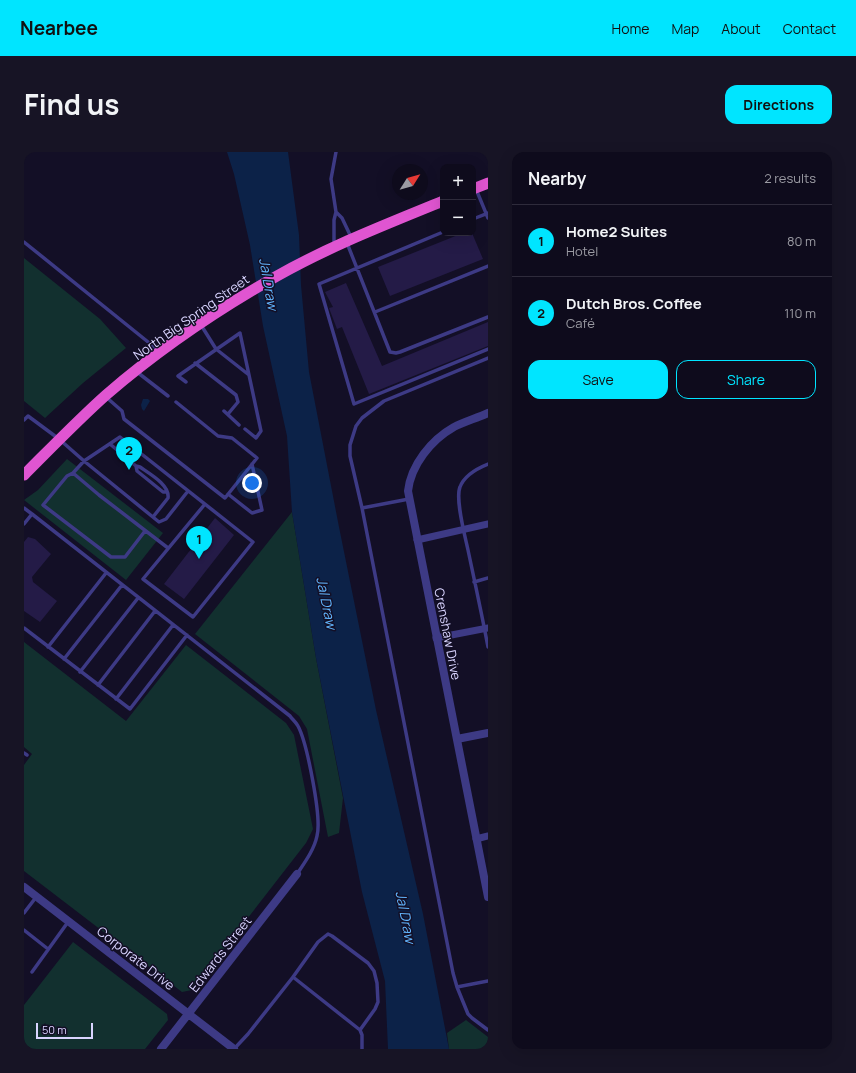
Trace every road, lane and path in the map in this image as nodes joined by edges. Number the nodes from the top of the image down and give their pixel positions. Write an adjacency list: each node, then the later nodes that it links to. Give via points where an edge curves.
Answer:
1 (336, 152): 6 (lane, via 331,179)
2 (488, 183): 3 (highway)
3 (476, 188)
4 (476, 193): 7 (lane)
5 (440, 202): 10 (highway, North Big Spring Street)
6 (336, 212): 10 (lane, via 342,218); 12 (lane)
7 (487, 215): 8 (lane)
8 (476, 218)
9 (440, 233): 14 (lane)
10 (349, 240): 12 (highway, North Big Spring Street); 14 (lane)
11 (24, 242): 20 (lane)
12 (334, 248): 17 (highway, North Big Spring Street, via 278,275)
13 (488, 266): 15 (lane)
14 (357, 268): 15 (lane); 19 (lane, via 319,284 354,404)
15 (375, 312): 16 (lane, via 393,354)
16 (488, 316)
17 (200, 324): 18 (lane); 20 (highway, North Big Spring Street)
18 (216, 348): 22 (lane); 24 (lane); 24 (lane, via 240,333)
19 (488, 349)
20 (160, 352): 23 (highway, North Big Spring Street)
21 (488, 358): 47 (lane, via 384,401 362,418 356,426 350,456)
22 (195, 363): 25 (lane, via 178,376); 31 (lane, via 236,395 238,402)
23 (136, 371): 26 (highway, North Big Spring Street); 27 (lane)
24 (249, 375): 34 (lane, via 260,431 256,438)
25 (186, 382)
26 (105, 396): 35 (highway, North Big Spring Street); 43 (lane, via 122,411 124,419 130,424 225,498)
27 (168, 396)
28 (176, 402): 38 (lane, via 218,436 232,438 257,458)
29 (224, 411): 31 (lane)
30 (488, 413): 44 (street, Crenshaw Drive, via 454,427 433,443 413,471 409,482)
31 (228, 414): 33 (lane)
32 (24, 420): 35 (lane, via 28,416)
33 (239, 425)
34 (245, 429)
35 (59, 439): 37 (lane); 41 (highway, North Big Spring Street)
36 (110, 444): 37 (lane); 42 (lane, via 120,436); 49 (lane, via 166,487 168,498)
37 (84, 461): 40 (lane); 49 (lane)
38 (252, 464): 43 (lane); 43 (lane, via 262,510 252,513)
39 (488, 464): 52 (lane, via 470,475 460,488)
40 (73, 473): 53 (lane); 53 (lane, via 67,476 43,505 111,557 125,556)
41 (24, 475)
42 (188, 491): 45 (lane); 49 (lane, via 166,519 159,522)
43 (228, 494)
44 (409, 499): 47 (lane); 54 (street, Crenshaw Drive)
45 (204, 504): 55 (lane); 55 (lane, via 253,542 193,617 143,580)
46 (24, 508): 48 (lane)
47 (362, 508): 88 (lane)
48 (32, 514): 50 (lane); 56 (lane)
49 (153, 517)
50 (24, 524)
51 (488, 524): 52 (street)
52 (464, 530): 54 (street); 58 (lane)
53 (146, 531): 55 (lane)
54 (417, 540): 66 (street, Crenshaw Drive)
55 (168, 548)
56 (106, 573): 59 (lane); 67 (lane)
57 (488, 578): 58 (lane)
58 (474, 582): 64 (lane)
59 (122, 585): 60 (lane); 69 (lane)
60 (138, 598): 61 (lane); 70 (lane)
61 (155, 611): 62 (lane); 71 (lane)
62 (173, 625): 65 (lane); 72 (lane)
63 (24, 628): 67 (lane)
64 (486, 628): 66 (street); 68 (lane)
65 (187, 636): 72 (lane, via 130,709); 77 (lane, via 290,716 297,725 312,775 319,826 309,856)
66 (436, 638): 74 (street, Crenshaw Drive)
67 (48, 647): 69 (lane)
68 (488, 647)
69 (64, 659): 70 (lane)
70 (80, 672): 71 (lane)
71 (98, 685): 72 (lane)
72 (116, 699)
73 (488, 733): 74 (street)
74 (457, 739): 76 (street, Crenshaw Drive)
75 (488, 836): 76 (street)
76 (476, 839): 80 (street, Crenshaw Drive)
77 (297, 874): 89 (street, Edwards Street)
78 (24, 887): 79 (street, Corporate Drive)
79 (37, 896): 81 (lane); 82 (street, Corporate Drive)
80 (488, 897)
81 (24, 913)
82 (68, 921): 84 (lane); 89 (street, Corporate Drive)
83 (24, 930): 84 (lane)
84 (48, 949): 85 (lane)
85 (32, 972)
86 (292, 977): 90 (lane); 90 (lane, via 318,942 328,934 368,963 374,971 378,1002); 93 (lane)
87 (488, 981): 88 (lane)
88 (457, 987): 91 (lane, via 468,1014)
89 (188, 1014): 92 (street, Edwards Street); 93 (street, Corporate Drive)
90 (360, 1030): 94 (lane)
91 (488, 1030)
92 (161, 1049)
93 (234, 1049)
94 (362, 1049)

